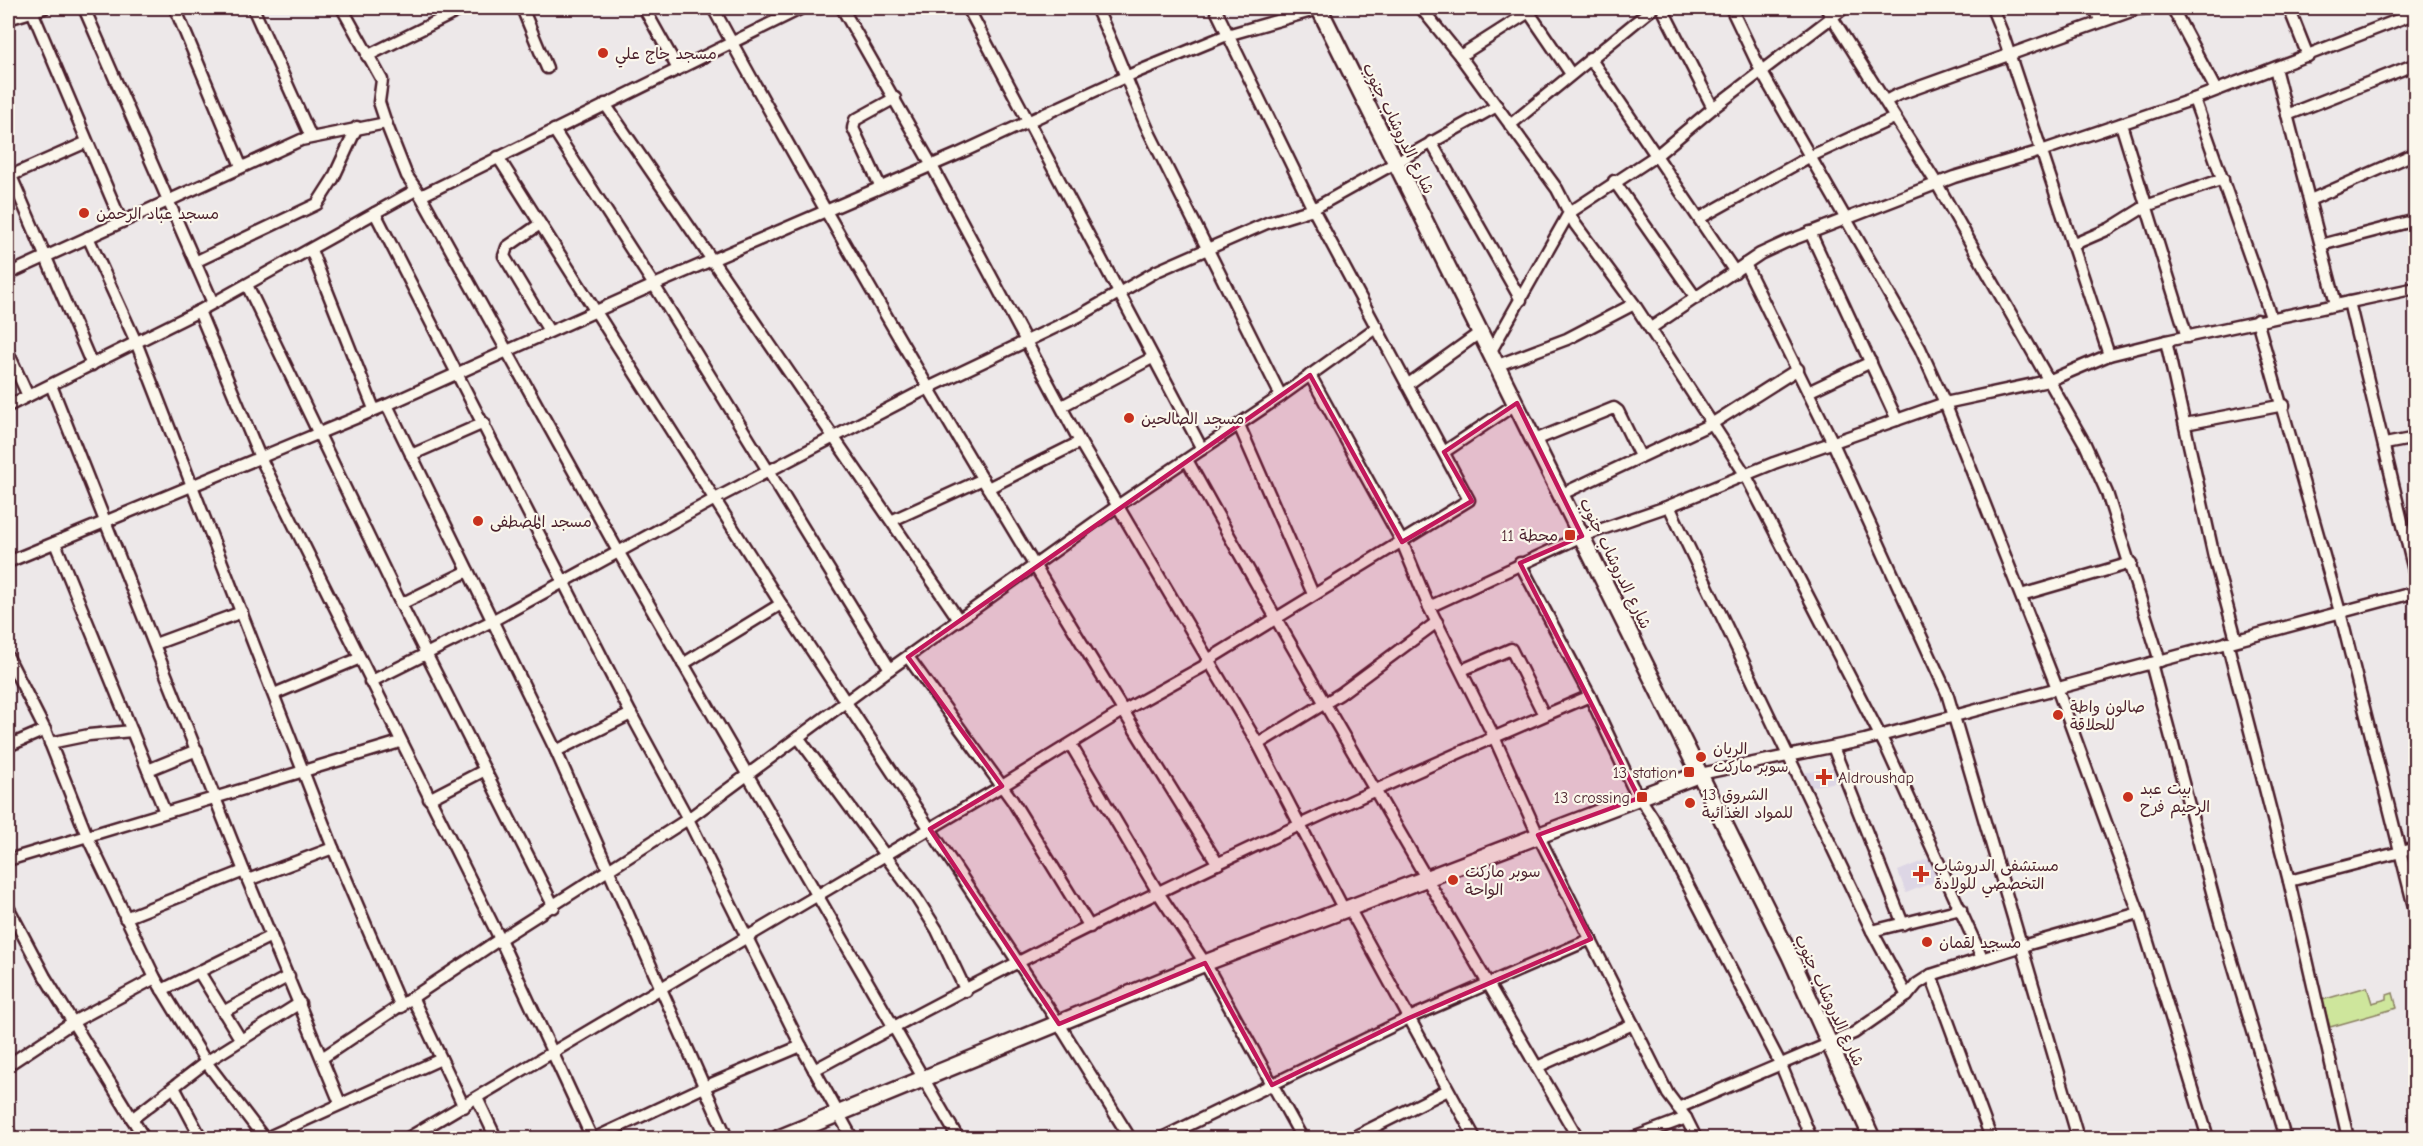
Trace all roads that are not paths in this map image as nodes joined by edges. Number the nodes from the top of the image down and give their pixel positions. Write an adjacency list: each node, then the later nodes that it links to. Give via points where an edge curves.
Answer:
1 (44, 8): 27 (street)
2 (84, 8): 78 (street)
3 (175, 8): 71 (street)
4 (253, 8): 61 (street)
5 (342, 8): 35 (street)
6 (464, 8): 35 (street)
7 (522, 8): 41 (street)
8 (644, 8): 40 (street)
9 (713, 8): 33 (street)
10 (802, 8): 33 (street)
11 (842, 8): 47 (street)
12 (968, 8): 55 (street)
13 (1096, 8): 45 (street)
14 (1215, 8): 32 (street)
15 (1320, 8): 32 (street); 69 (street, شارع الدروشاب جنوب)
16 (1421, 8): 36 (street)
17 (1653, 8): 38 (street)
18 (1662, 8): 52 (street)
19 (1731, 8): 43 (street)
20 (1844, 8): 28 (street)
21 (1992, 8): 34 (street)
22 (2094, 8): 31 (street)
23 (2153, 8): 31 (street)
24 (2170, 8): 46 (street)
25 (2289, 8): 37 (street)
26 (1528, 10): 36 (street); 44 (street)
27 (32, 11): 30 (street); 62 (street)
28 (1829, 12): 43 (street); 49 (street)
29 (2415, 13): 37 (street)
30 (8, 19)
31 (2102, 21): 34 (street)
32 (1227, 35): 45 (street); 81 (street)
33 (731, 40): 40 (street); 82 (street)
34 (2009, 54): 49 (street); 64 (street)
35 (367, 56): 56 (street, via 382,80 379,102)
36 (1461, 56): 51 (street)
37 (2308, 56): 42 (street)
38 (1590, 58): 44 (street); 66 (street)
39 (2415, 64): 53 (street)
40 (677, 67): 50 (street)
41 (547, 68)
42 (2275, 68): 46 (street); 53 (street)
43 (1761, 71): 52 (street); 68 (street)
44 (1571, 74): 58 (street)
45 (1125, 76): 55 (street); 94 (street)
46 (2216, 90): 48 (street)
47 (895, 98): 70 (street); 76 (street, via 854,123 853,128)
48 (2194, 99): 57 (street); 73 (street)
49 (1886, 101): 54 (street)
50 (605, 104): 60 (street); 97 (street)
51 (1497, 106): 58 (street); 63 (street)
52 (1713, 108): 66 (street)
53 (2287, 115): 79 (street)
54 (1894, 118): 68 (street); 75 (street)
55 (1029, 121): 70 (street); 105 (street)
56 (386, 123): 59 (street); 77 (street)
57 (2121, 124): 64 (street); 80 (street)
58 (1510, 125): 84 (street, via 1557,189)
59 (357, 127): 61 (street); 98 (street, via 317,204)
60 (554, 130): 67 (street); 103 (street)
61 (311, 137): 71 (street)
62 (87, 142): 72 (street); 88 (street)
63 (1431, 142): 69 (street); 107 (street)
64 (2042, 151): 75 (street); 92 (street)
65 (2415, 153): 79 (street)
66 (1658, 155): 74 (street); 85 (street)
67 (498, 157): 77 (street); 89 (street)
68 (1809, 157): 85 (street); 86 (street)
69 (1395, 161): 81 (street); 119 (street, شارع الدروشاب جنوب)
70 (931, 165): 76 (street); 121 (street)
71 (241, 166): 78 (street)
72 (9, 173): 96 (street)
73 (2223, 179): 80 (street); 114 (street)
74 (1614, 181): 84 (street); 106 (street)
75 (1937, 184): 86 (street); 134 (street, via 2021,342)
76 (880, 186): 82 (street)
77 (418, 193): 83 (street); 124 (street)
78 (169, 198): 88 (street); 98 (street)
79 (2310, 200): 93 (street)
80 (2146, 206): 92 (street, via 2109,229); 120 (street)
81 (1313, 209): 94 (street); 116 (street)
82 (825, 210): 97 (street); 137 (street)
83 (375, 213): 95 (street); 132 (street)
84 (1569, 213): 107 (street); 110 (street)
85 (1700, 218): 100 (street)
86 (1844, 219): 90 (street); 142 (street, via 1920,348)
87 (2415, 220): 93 (street)
88 (121, 221): 91 (street)
89 (540, 224): 113 (street); 118 (street, via 507,247 504,256)
90 (1810, 232): 99 (street); 129 (street)
91 (88, 237): 96 (street); 123 (street)
92 (2072, 245): 126 (street)
93 (2320, 245): 111 (street)
94 (1208, 247): 105 (street); 140 (street)
95 (311, 250): 102 (street); 147 (street)
96 (46, 256): 101 (street); 130 (street)
97 (711, 260): 103 (street); 154 (street)
98 (197, 261): 109 (street)
99 (1745, 264): 100 (street); 131 (street)
100 (1736, 272): 106 (street)
101 (8, 274)
102 (247, 285): 109 (street); 153 (street)
103 (654, 285): 113 (street); 166 (street)
104 (2415, 288): 108 (street)
105 (1118, 291): 121 (street, via 1089,311); 127 (street)
106 (1695, 298): 117 (street)
107 (1521, 300): 128 (street)
108 (2349, 302): 111 (street); 159 (street)
109 (213, 303): 112 (street)
110 (1634, 304): 117 (street); 128 (street, via 1567,339)
111 (2336, 304): 114 (street)
112 (199, 311): 123 (street); 163 (street)
113 (595, 311): 118 (street); 171 (street)
114 (2271, 317): 115 (street)
115 (2257, 320): 120 (street); 144 (street)
116 (1377, 327): 133 (street); 136 (street)
117 (1651, 328): 150 (street)
118 (549, 331): 124 (street)
119 (1482, 332): 128 (street, شارع الدروشاب جنوب); 136 (street)
120 (2187, 337): 122 (street)
121 (1026, 340): 137 (street); 146 (street)
122 (2166, 341): 126 (street); 151 (street)
123 (136, 342): 130 (street); 169 (street)
124 (508, 350): 132 (street); 179 (street)
125 (8, 352): 139 (street)
126 (2109, 355): 134 (street)
127 (1152, 358): 146 (street); 160 (street)
128 (1495, 358): 141 (street, شارع الدروشاب جنوب)
129 (1871, 363): 138 (street); 148 (street)
130 (92, 365): 135 (street)
131 (1798, 369): 138 (street); 150 (street)
132 (459, 373): 143 (street); 149 (street)
133 (1310, 375): 140 (street); 177 (street)
134 (2048, 381): 142 (street); 182 (street, via 2097,468)
135 (51, 385): 139 (street); 175 (street)
136 (1407, 385): 161 (street)
137 (928, 388): 154 (street); 168 (street)
138 (1808, 392): 158 (street)
139 (28, 396): 145 (street)
140 (1281, 396): 152 (street)
141 (1517, 403): 156 (street, شارع الدروشاب جنوب); 161 (street)
142 (1946, 403): 148 (street); 189 (street)
143 (387, 405): 147 (street); 162 (street)
144 (2284, 405): 151 (street); 194 (street)
145 (8, 406)
146 (1062, 406): 157 (street)
147 (374, 410): 153 (street)
148 (1898, 420): 158 (street)
149 (484, 423): 162 (street); 186 (street)
150 (1713, 423): 164 (street); 167 (street)
151 (2185, 424): 199 (street)
152 (1239, 425): 160 (street); 188 (street)
153 (320, 432): 163 (street); 190 (street)
154 (836, 437): 166 (street); 174 (street)
155 (2415, 438): 159 (street)
156 (1535, 440): 164 (street, via 1614,408); 170 (street, شارع الدروشاب جنوب)
157 (1080, 442): 168 (street); 173 (street)
158 (1833, 443): 167 (street); 219 (street, via 1939,672)
159 (2385, 444): 185 (street)
160 (1202, 449): 165 (street)
161 (1444, 452): 177 (street, via 1469,500)
162 (411, 455): 184 (street)
163 (259, 456): 169 (street); 204 (street)
164 (1640, 456): 170 (street)
165 (1187, 460): 173 (street); 195 (street)
166 (768, 471): 171 (street); 208 (street)
167 (1744, 474): 172 (street); 222 (street)
168 (986, 483): 174 (street); 183 (street)
169 (193, 485): 175 (street); 193 (street)
170 (1562, 494): 176 (street, شارع الدروشاب جنوب)
171 (715, 499): 179 (street); 191 (street)
172 (1669, 506): 176 (street); 233 (street)
173 (1116, 507): 183 (street); 205 (street)
174 (892, 520): 196 (street)
175 (104, 524): 178 (street); 200 (street)
176 (1582, 536): 181 (street); 238 (street, شارع الدروشاب جنوب)
177 (1402, 542): 188 (street); 192 (street)
178 (55, 543): 180 (street); 221 (street)
179 (619, 553): 186 (street); 207 (street)
180 (8, 562)
181 (1520, 562): 192 (street); 213 (street)
182 (2131, 563): 189 (street); 206 (street)
183 (1036, 564): 196 (street); 216 (street)
184 (468, 571): 190 (street); 197 (street)
185 (2415, 579)
186 (564, 582): 197 (street); 217 (street)
187 (2415, 592): 194 (street)
188 (1313, 594): 195 (street)
189 (2021, 595): 211 (street)
190 (401, 604): 201 (street)
191 (781, 604): 207 (street); 214 (street)
192 (1430, 607): 198 (street)
193 (242, 612): 200 (street); 212 (street)
194 (2340, 612): 199 (street); 252 (street)
195 (1274, 618): 205 (street); 215 (street)
196 (960, 620): 203 (street)
197 (492, 621): 201 (street); 232 (street)
198 (1437, 622): 209 (street); 215 (street)
199 (2232, 641): 206 (street); 259 (street)
200 (155, 644): 231 (street)
201 (427, 654): 210 (street); 235 (street)
202 (8, 657): 220 (street)
203 (908, 657): 208 (street); 239 (street)
204 (358, 659): 210 (street); 212 (street)
205 (1208, 660): 216 (street, via 1204,666); 228 (street)
206 (2156, 662): 211 (street); 348 (street, via 2219,918)
207 (682, 664): 237 (street)
208 (890, 669): 214 (street)
209 (1462, 670): 218 (street, via 1511,649); 224 (street)
210 (370, 682): 225 (street)
211 (2057, 687): 219 (street); 266 (street)
212 (274, 694): 236 (street)
213 (1590, 696): 218 (street); 242 (street)
214 (846, 701): 223 (street); 247 (street)
215 (1326, 704): 228 (street); 240 (street)
216 (1123, 711): 227 (street); 255 (street)
217 (631, 714): 232 (street); 245 (street)
218 (1544, 715): 224 (street)
219 (1953, 716): 222 (street); 276 (street)
220 (45, 730): 226 (street); 229 (street)
221 (132, 731): 226 (street); 234 (street)
222 (1880, 736): 230 (street); 265 (street)
223 (798, 737): 237 (street); 253 (street)
224 (1494, 737): 240 (street); 248 (street)
225 (400, 742): 236 (street); 243 (street)
226 (50, 743): 249 (street)
227 (1071, 744): 239 (street); 260 (street)
228 (1258, 744): 246 (street)
229 (8, 746)
230 (1833, 747): 233 (street); 269 (street)
231 (197, 750): 234 (street); 241 (street)
232 (556, 751): 256 (street)
233 (1790, 757): 238 (street); 271 (street)
234 (148, 770): 244 (street)
235 (485, 770): 243 (street); 263 (street)
236 (304, 772): 241 (street); 250 (street)
237 (748, 774): 245 (street); 261 (street)
238 (1700, 774): 242 (street); 299 (street, شارع الدروشاب جنوب)
239 (1002, 786): 247 (street); 270 (street)
240 (1376, 790): 246 (street); 258 (street)
241 (216, 796): 244 (street); 257 (street)
242 (1639, 798): 248 (street); 307 (street)
243 (429, 799): 274 (street)
244 (165, 812): 249 (street)
245 (688, 819): 256 (street); 273 (street)
246 (1300, 823): 255 (street); 264 (street)
247 (930, 829): 253 (street); 279 (street)
248 (1538, 835): 258 (street); 275 (street)
249 (87, 836): 254 (street); 268 (street)
250 (333, 848): 257 (street); 291 (street)
251 (2415, 848): 252 (street)
252 (2399, 852): 259 (street); 267 (street)
253 (886, 855): 261 (street); 287 (street, via 937,930)
254 (8, 860)
255 (1218, 864): 260 (street)
256 (609, 871): 263 (street); 286 (street)
257 (246, 876): 268 (street); 272 (street)
258 (1426, 878): 264 (street); 284 (street)
259 (2289, 881): 349 (street)
260 (1159, 894): 270 (street); 278 (street)
261 (817, 895): 273 (street); 297 (street)
262 (8, 907): 294 (street)
263 (554, 907): 274 (street)
264 (1346, 909): 278 (street); 293 (street)
265 (1961, 909): 269 (street); 277 (street)
266 (2139, 913): 276 (street); 347 (street)
267 (2415, 915)
268 (125, 918): 283 (street)
269 (1903, 924): 271 (street)
270 (1090, 927): 279 (street)
271 (1872, 932): 288 (street)
272 (271, 936): 280 (street); 282 (street)
273 (747, 938): 286 (street); 300 (street)
274 (500, 939): 289 (street); 302 (street)
275 (1591, 939): 284 (street); 296 (street)
276 (2022, 946): 277 (street); 346 (street)
277 (1982, 958): 281 (street)
278 (1205, 963): 295 (street); 312 (street)
279 (1019, 964): 287 (street); 295 (street)
280 (199, 972): 285 (street); 292 (street)
281 (1931, 975): 288 (street); 345 (street)
282 (289, 976): 290 (street); 292 (street)
283 (155, 978): 285 (street); 294 (street)
284 (1491, 984): 293 (street); 308 (street)
285 (162, 990): 305 (street)
286 (659, 990): 302 (street); 314 (street)
287 (966, 991): 297 (street)
288 (1907, 996): 299 (street, via 1854,1033)
289 (413, 999): 291 (street); 304 (street)
290 (300, 1003): 298 (street); 303 (street)
291 (401, 1006): 303 (street)
292 (223, 1012): 298 (street)
293 (1409, 1018): 312 (street); 315 (street)
294 (73, 1022): 306 (street); 322 (street)
295 (1059, 1024): 311 (street); 335 (street)
296 (1634, 1024): 308 (street); 319 (street)
297 (892, 1027): 310 (street); 311 (street)
298 (241, 1040): 305 (street)
299 (1831, 1043): 307 (street); 344 (street, شارع الدروشاب جنوب)
300 (801, 1046): 310 (street); 314 (street)
301 (2415, 1049): 309 (street)
302 (552, 1053): 316 (street); 330 (street)
303 (322, 1058): 317 (street)
304 (441, 1059): 317 (street); 318 (street)
305 (207, 1062): 313 (street); 327 (street)
306 (8, 1065)
307 (1781, 1065): 319 (street); 343 (street)
308 (1537, 1067): 340 (street)
309 (2415, 1069)
310 (814, 1070): 320 (street)
311 (924, 1081): 320 (street); 334 (street)
312 (1272, 1085): 336 (street); 337 (street)
313 (174, 1087): 322 (street); 326 (street)
314 (704, 1087): 330 (street); 331 (street)
315 (1448, 1090): 338 (street); 339 (street)
316 (477, 1098): 318 (street); 329 (street)
317 (340, 1103): 323 (street)
318 (464, 1107): 324 (street)
319 (1678, 1108): 321 (street)
320 (839, 1114): 332 (street); 333 (street)
321 (1686, 1118): 341 (street); 342 (street)
322 (132, 1119): 325 (street)
323 (290, 1127): 327 (street); 328 (street)
324 (415, 1137)
325 (144, 1138)
326 (201, 1138)
327 (265, 1138)
328 (295, 1138)
329 (496, 1138)
330 (593, 1138)
331 (727, 1138)
332 (779, 1138)
333 (852, 1138)
334 (958, 1138)
335 (1130, 1138)
336 (1162, 1138)
337 (1302, 1138)
338 (1352, 1138)
339 (1475, 1138)
340 (1578, 1138)
341 (1633, 1138)
342 (1696, 1138)
343 (1811, 1138)
344 (1872, 1138)
345 (1991, 1138)
346 (2078, 1138)
347 (2208, 1138)
348 (2285, 1138)
349 (2348, 1138)

